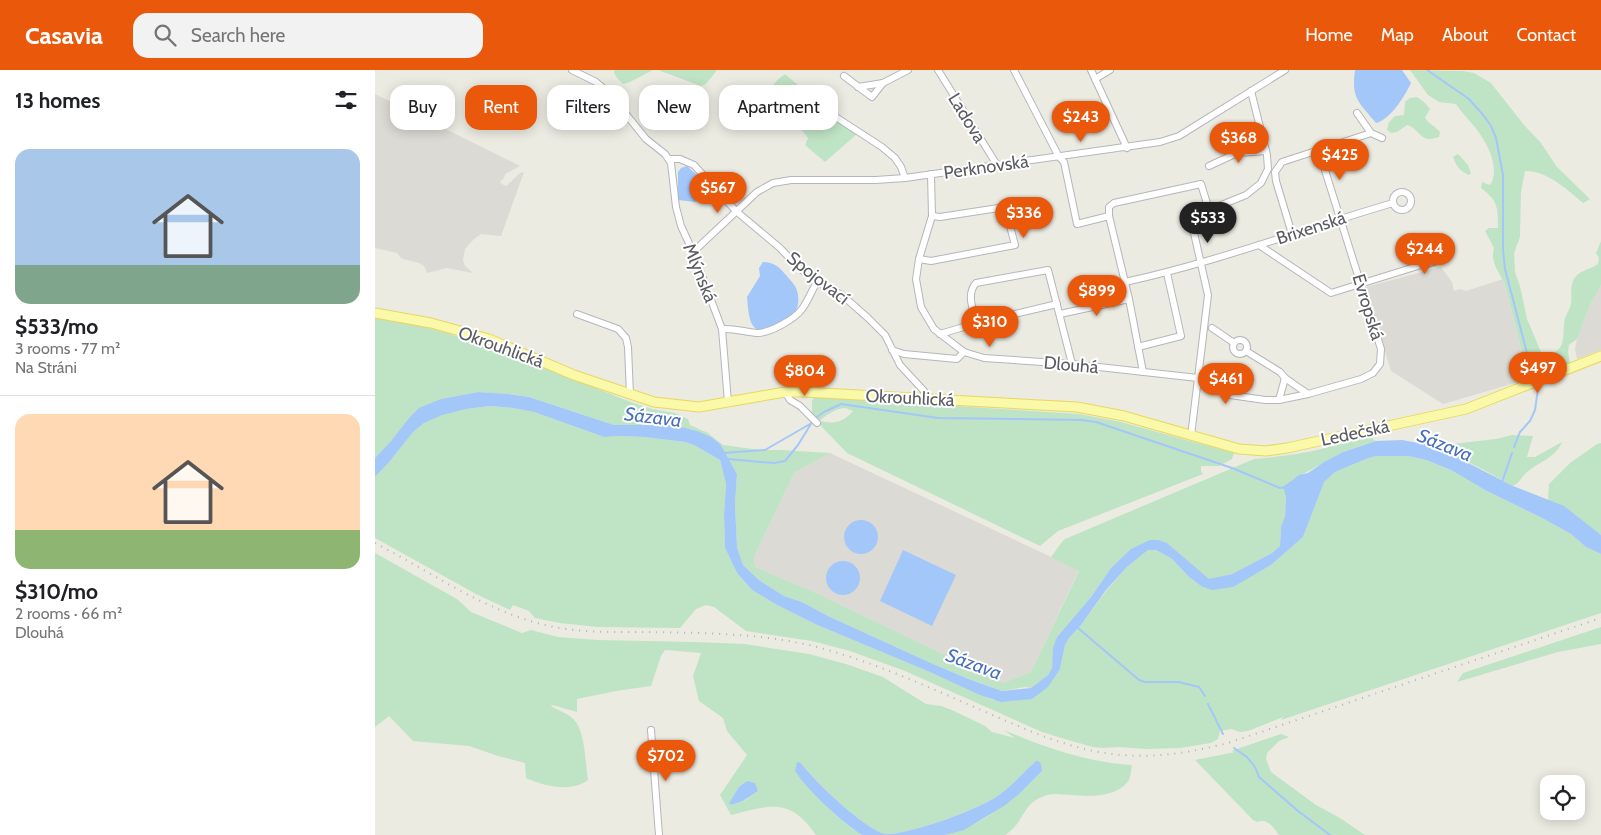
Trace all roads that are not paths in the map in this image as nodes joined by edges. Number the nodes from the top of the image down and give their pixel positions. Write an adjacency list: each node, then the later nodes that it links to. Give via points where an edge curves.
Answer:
1 (572, 70): 21 (street, via 608,92 646,139)
2 (908, 70): 10 (street)
3 (938, 70): 22 (street, Ladova)
4 (1014, 70): 20 (street)
5 (1091, 70): 9 (street)
6 (1110, 70): 9 (street)
7 (1285, 70): 12 (street, Perknovská)
8 (844, 76): 11 (street)
9 (1095, 79): 17 (street)
10 (883, 83): 11 (street); 11 (street, via 872,97)
11 (858, 87)
12 (1251, 91): 17 (street, Perknovská, via 1179,136); 18 (street)
13 (1357, 113): 15 (street)
14 (838, 118): 25 (street, via 895,158)
15 (1371, 133): 16 (street); 19 (street)
16 (1382, 138)
17 (1127, 148): 20 (street, Perknovská)
18 (1267, 151): 23 (street, via 1237,153); 27 (street, via 1267,169 1261,183 1245,195)
19 (1319, 151): 31 (street, Evropská); 32 (street, via 1282,162 1275,172)
20 (1059, 157): 22 (street, Perknovská); 30 (street, via 1064,162 1077,224)
21 (669, 159): 28 (street, Spojovací, via 680,159 694,165); 34 (street, Mlýnská, via 673,169 676,207)
22 (997, 165): 24 (street, Perknovská)
23 (1209, 166)
24 (931, 174): 25 (street, Perknovská); 29 (street, Dlouhá)
25 (905, 178): 28 (street, Perknovská, via 781,181 766,186)
26 (1393, 202): 31 (street, Brixenská)
27 (1209, 210): 30 (street, via 1201,184 1113,203 1109,207); 36 (street, via 1199,220 1194,234)
28 (736, 211): 34 (street, Perknovská); 39 (street, Spojovací)
29 (933, 216): 35 (street, Dlouhá); 35 (street, via 1005,206 1015,245 931,261)
30 (1109, 216): 40 (street)
31 (1340, 218): 32 (street, Brixenská); 41 (street, Evropská)
32 (1292, 234): 33 (street, Brixenská)
33 (1259, 245): 36 (street, Brixenská); 41 (street, via 1331,293)
34 (693, 252): 49 (street, Mlýnská)
35 (919, 259): 50 (street, Dlouhá, via 916,279 921,307)
36 (1201, 263): 38 (street, Brixenská); 57 (street, via 1208,295)
37 (1421, 265): 41 (street)
38 (1167, 273): 40 (street, Brixenská); 51 (street, via 1181,336)
39 (817, 282): 49 (street, via 802,309 781,325 760,333); 52 (street, Spojovací, via 842,295 868,318 885,335)
40 (1125, 282): 42 (street)
41 (1361, 284): 60 (street, Evropská, via 1381,349 1380,364 1373,373 1361,379)
42 (1129, 300): 46 (street); 51 (street)
43 (1057, 304): 46 (street); 47 (street); 47 (street, via 1048,270 979,282 972,287 971,296)
44 (375, 312): 61 (main road, Okrouhlická, via 489,339)
45 (577, 314): 61 (street, via 618,329 626,338)
46 (1060, 314): 55 (street)
47 (977, 323): 50 (street)
48 (1211, 328): 58 (street, via 1234,343 1235,352 1246,351)
49 (722, 329): 64 (street, Mlýnská)
50 (940, 334): 53 (street, Dlouhá)
51 (1138, 347): 56 (street)
52 (892, 350): 53 (street, via 957,359); 62 (street, Spojovací, via 899,365 924,391)
53 (964, 352): 55 (street, Dlouhá, via 984,358)
54 (1601, 356): 66 (main road, Ledečská, via 1466,409 1287,448 1266,451 1239,449)
55 (1072, 364): 56 (street, Dlouhá)
56 (1143, 372): 57 (street, Dlouhá)
57 (1198, 378): 63 (street, Evropská, via 1230,395); 66 (street)
58 (1285, 378): 60 (street); 63 (street)
59 (785, 392): 62 (main road, Okrouhlická); 64 (main road, Okrouhlická); 65 (street)
60 (1308, 394): 63 (street, Evropská)
61 (630, 395): 64 (main road, Okrouhlická, via 676,406 699,407)
62 (925, 399): 66 (main road, Okrouhlická, via 1077,407 1124,416)
63 (1279, 400)
64 (728, 402)
65 (817, 422)
66 (1191, 436)
67 (651, 730): 68 (street)
68 (659, 835)

